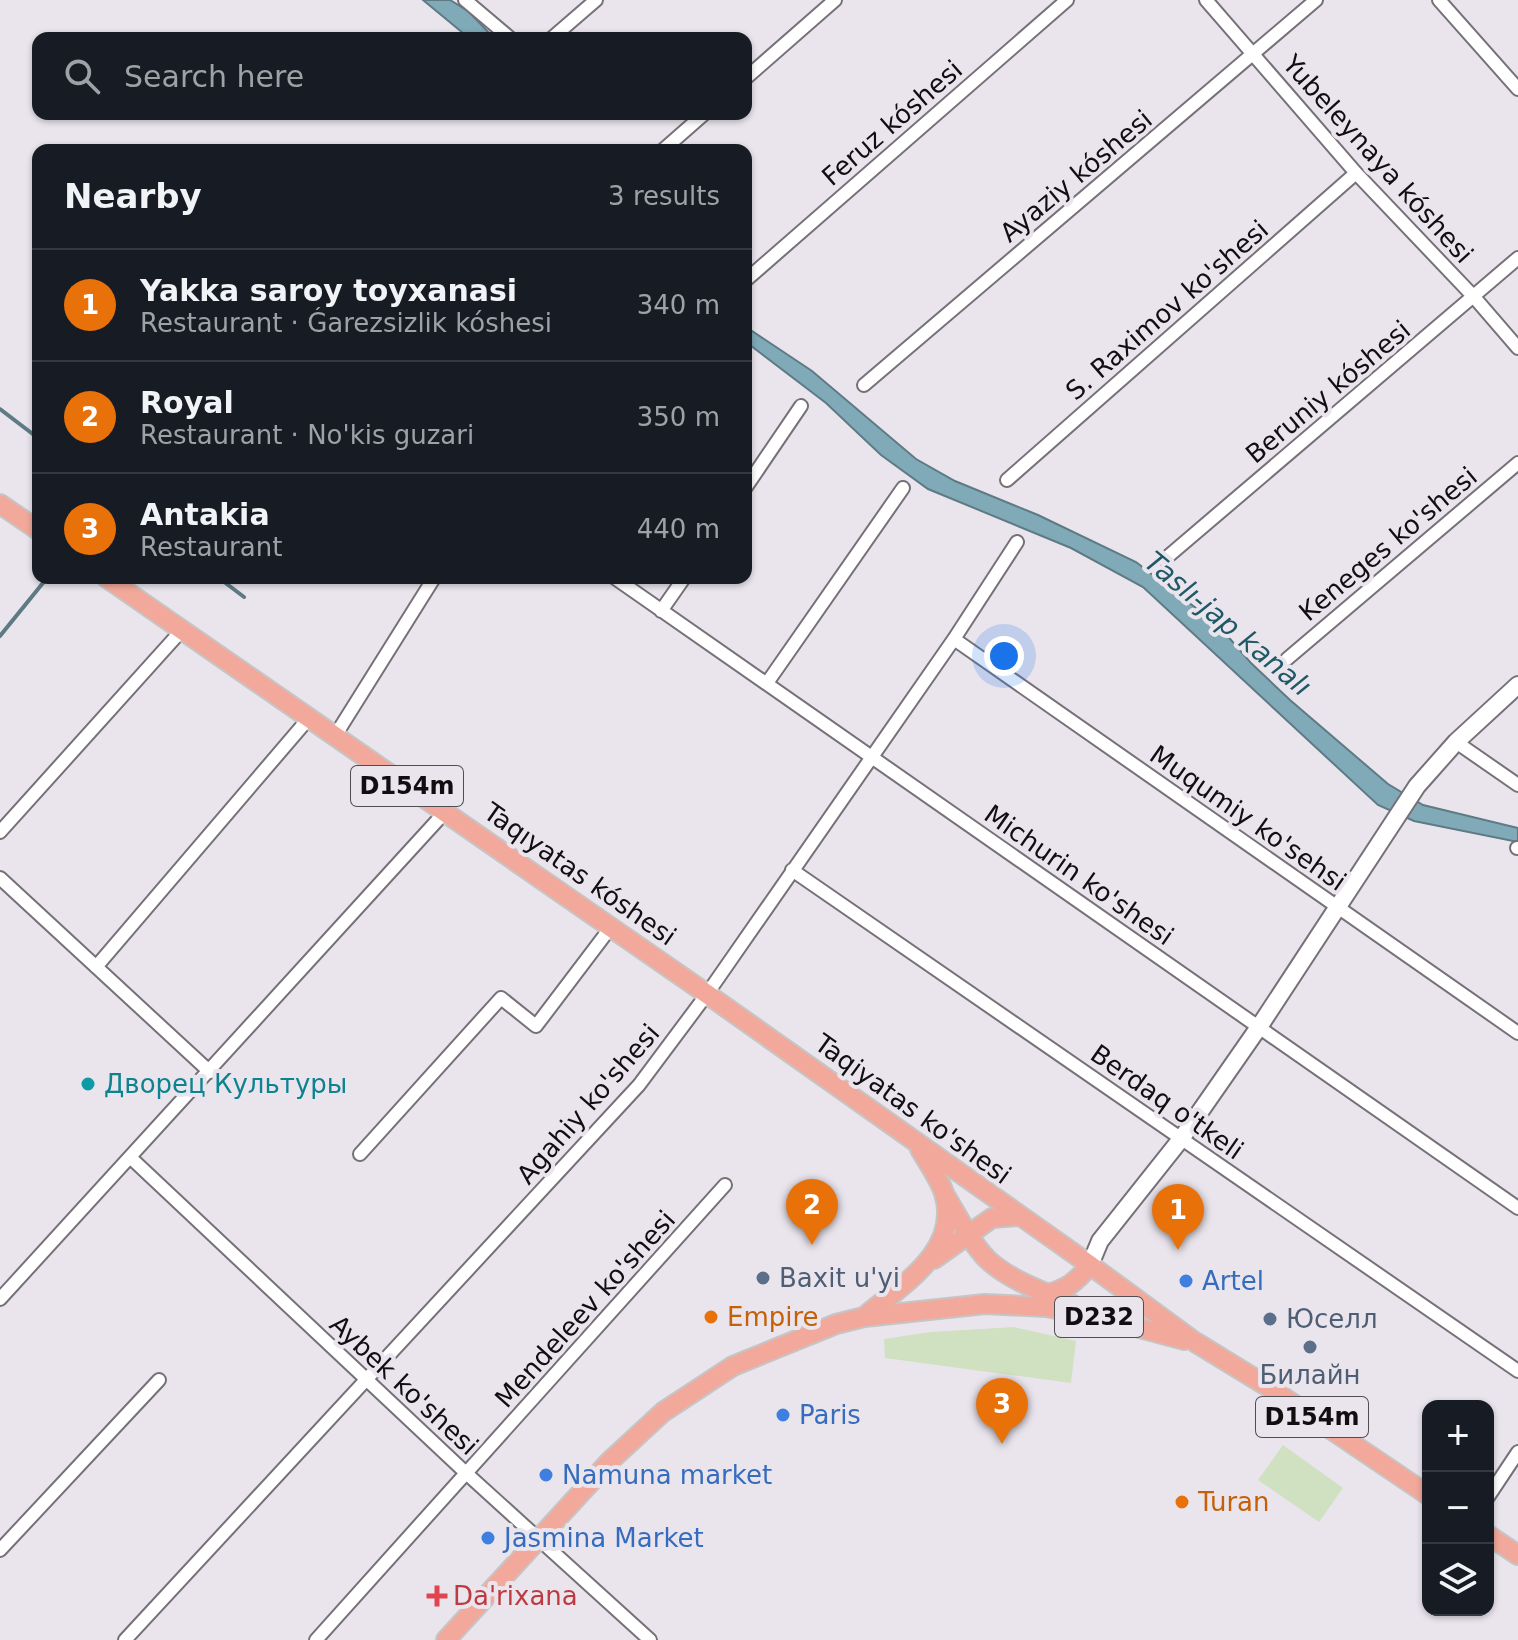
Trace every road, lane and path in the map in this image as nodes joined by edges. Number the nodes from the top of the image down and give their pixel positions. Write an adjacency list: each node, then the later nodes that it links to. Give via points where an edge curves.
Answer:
1 (465, 0): 8 (street)
2 (596, 0): 9 (street)
3 (835, 0): 11 (street)
4 (1067, 0): 17 (street, Feruz kóshesi)
5 (1206, 0): 10 (street, Yubeleynaya kóshesi)
6 (1316, 0): 10 (street, Ayaziy kóshesi)
7 (1439, 0): 12 (street)
8 (503, 32)
9 (559, 32)
10 (1253, 54): 15 (street, Yubeleynaya kóshesi); 20 (street, Ayaziy kóshesi)
11 (752, 73)
12 (1518, 89)
13 (697, 120): 14 (street)
14 (670, 144)
15 (1356, 173): 18 (street, Yubeleynaya kóshesi); 24 (street, S. Raximov ko'shesi)
16 (1518, 258): 18 (street, Beruniy kóshesi)
17 (752, 275)
18 (1474, 297): 19 (street, Yubeleynaya kóshesi); 29 (street, Beruniy kóshesi)
19 (1518, 348)
20 (864, 385)
21 (801, 406): 23 (street)
22 (1518, 463): 37 (street, Keneges ko'shesi)
23 (752, 478)
24 (1007, 480)
25 (903, 488): 38 (street)
26 (0, 504): 27 (main road)
27 (32, 526)
28 (1017, 542): 36 (street, Agahiy ko'shesi)
29 (1165, 559)
30 (116, 584): 35 (main road, Taqıyatas kóshesi / D154m)
31 (430, 584): 41 (street)
32 (623, 584): 34 (street, Michurin ko'shesi)
33 (680, 584): 34 (street)
34 (661, 611): 38 (street, Michurin ko'shesi)
35 (182, 630): 40 (main road, Taqıyatas kóshesi / D154m); 46 (street)
36 (954, 639): 43 (street, Agahiy ko'shesi); 49 (street, Muqumiy ko'sehsi)
37 (1287, 659)
38 (767, 683): 43 (street, Michurin ko'shesi)
39 (1518, 685): 42 (street)
40 (309, 718): 41 (main road, Taqıyatas kóshesi / D154m); 51 (street)
41 (335, 736): 45 (main road, Taqıyatas kóshesi / D154m)
42 (1456, 742): 44 (street); 49 (street, via 1417,786)
43 (871, 757): 47 (street, Agahiy ko'shesi); 53 (street, Michurin ko'shesi)
44 (1518, 785)
45 (445, 812): 50 (main road, Taqıyatas kóshesi / D154m); 55 (street)
46 (0, 832)
47 (792, 870): 52 (street, Agahiy ko'shesi); 56 (street, Berdaq o'tkeli)
48 (0, 878): 51 (street)
49 (1339, 909): 53 (street); 54 (street, Muqumiy ko'sehsi)
50 (611, 927): 52 (main road, Taqıyatas kóshesi / D154m); 58 (street, via 536,1026 501,998)
51 (96, 967): 55 (street)
52 (707, 994): 57 (main road, Taqiyatas ko'shesi / D154m); 75 (street, Agahiy ko'shesi, via 639,1085)
53 (1259, 1027): 56 (street); 62 (street, Michurin ko'shesi)
54 (1518, 1033)
55 (210, 1072): 59 (street)
56 (1181, 1139): 66 (street, via 1100,1241); 73 (street, Berdaq o'tkeli)
57 (917, 1143): 61 (main road); 63 (main road, Taqiyatas ko'shesi / D154m)
58 (360, 1154)
59 (131, 1158): 68 (street); 75 (street, Aybek ko'shesi)
60 (725, 1185): 77 (street, Mendeleev ko'shesi)
61 (944, 1195): 64 (main road); 65 (main road, via 943,1238)
62 (1518, 1208)
63 (1018, 1216): 64 (main road, via 992,1218); 66 (main road, Taqiyatas ko'shesi / D154m)
64 (969, 1233): 65 (main road); 67 (main road, via 989,1261)
65 (927, 1265): 70 (main road)
66 (1090, 1265): 67 (main road, D232, via 1077,1282); 72 (main road, D154m)
67 (1048, 1294): 69 (main road, D232); 71 (main road)
68 (0, 1299)
69 (1001, 1304): 70 (main road, D232); 71 (main road, D232)
70 (864, 1317): 80 (main road, D232, via 733,1366 663,1412)
71 (1102, 1318): 72 (main road, D232)
72 (1195, 1342): 79 (main road, D154m)
73 (1518, 1371)
74 (159, 1380): 82 (street)
75 (367, 1381): 77 (street, Aybek ko'shesi); 84 (street, Agahiy ko'shesi)
76 (1518, 1452): 78 (street)
77 (466, 1473): 80 (street, Aybek ko'shesi); 85 (street, Mendeleev ko'shesi)
78 (1494, 1488)
79 (1422, 1491)
80 (538, 1538): 86 (main road, D232); 87 (street, Aybek ko'shesi)
81 (1494, 1539): 83 (main road)
82 (0, 1550)
83 (1518, 1555)
84 (125, 1640)
85 (316, 1640)
86 (446, 1640)
87 (650, 1640)

